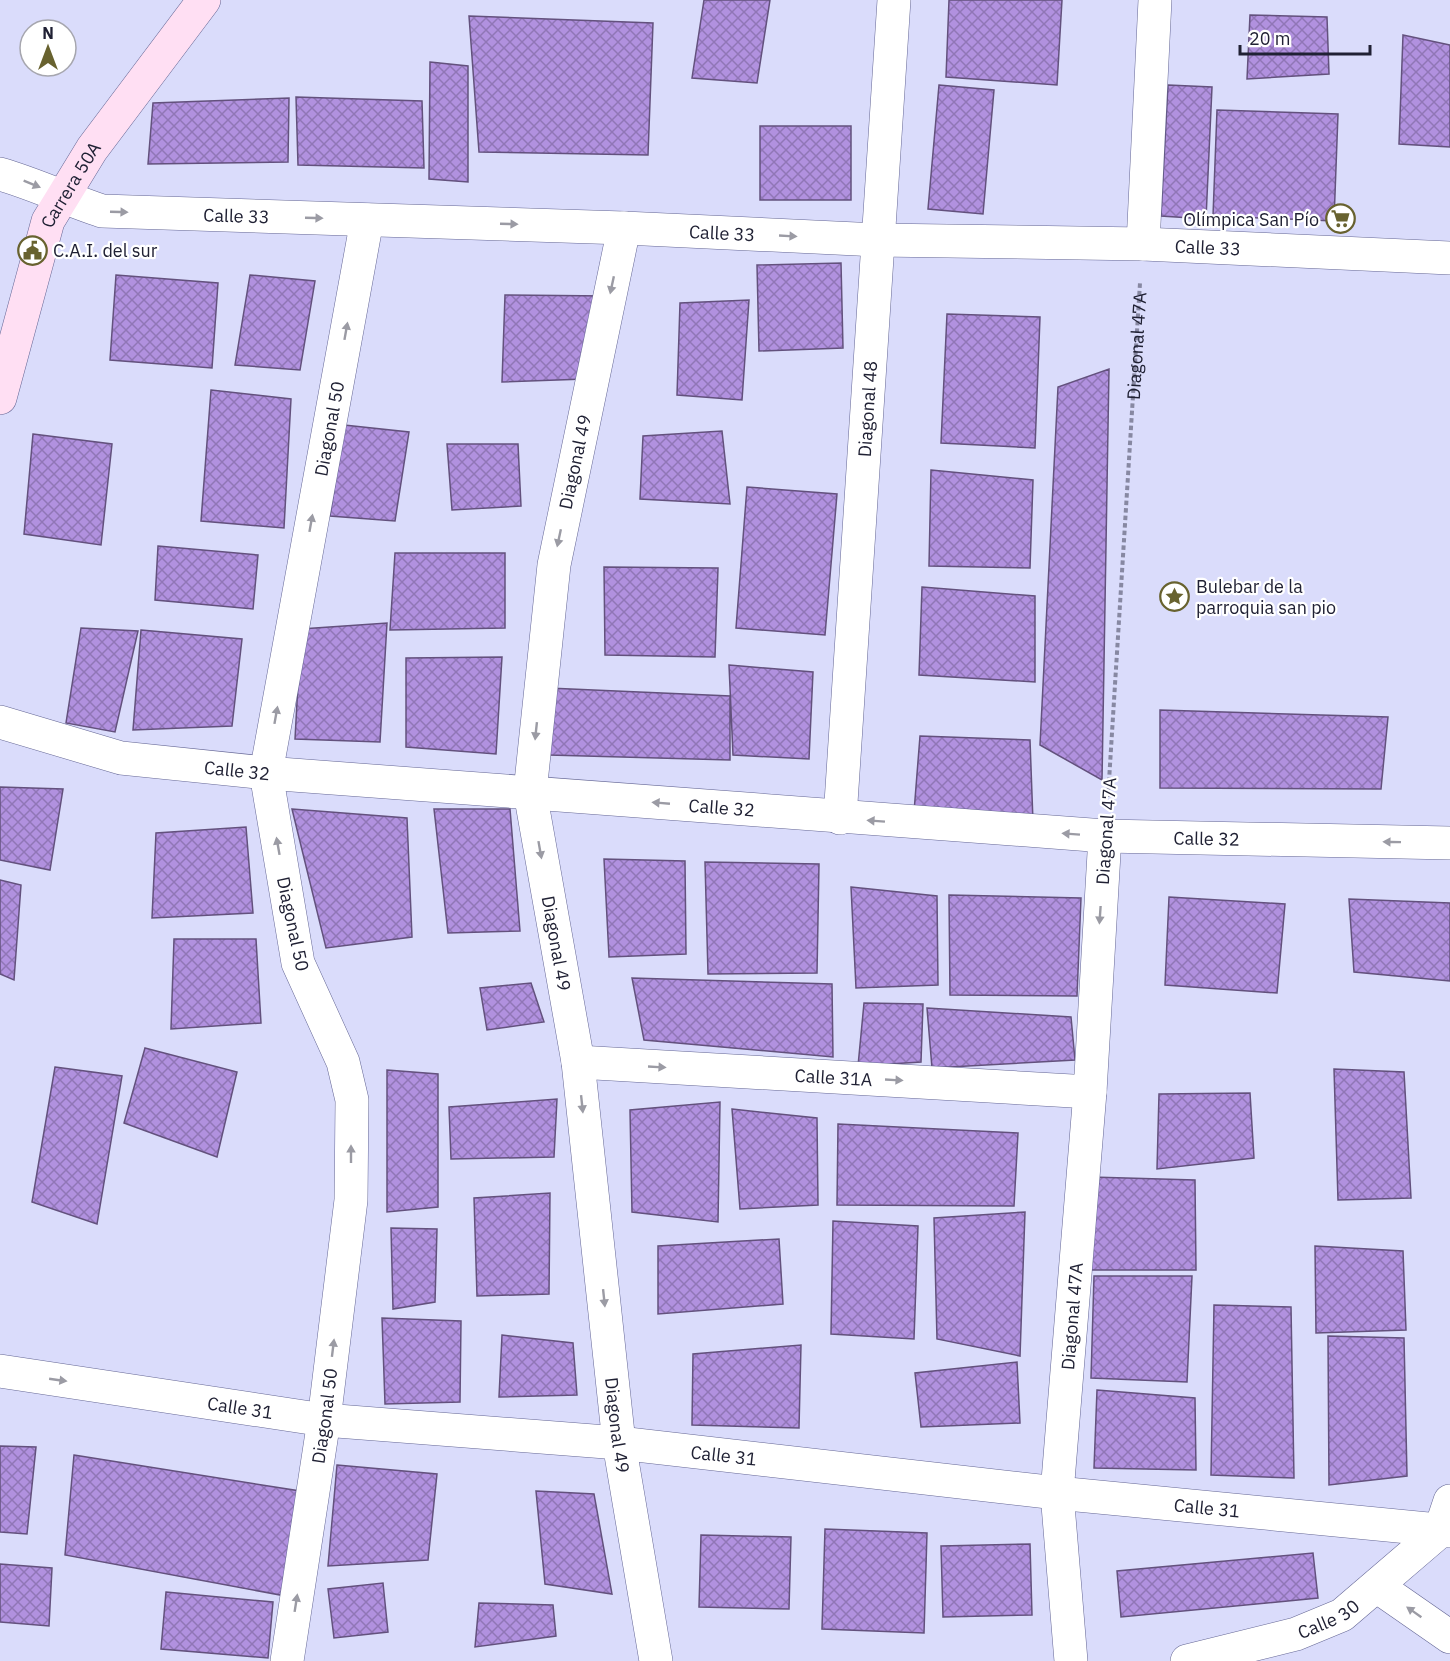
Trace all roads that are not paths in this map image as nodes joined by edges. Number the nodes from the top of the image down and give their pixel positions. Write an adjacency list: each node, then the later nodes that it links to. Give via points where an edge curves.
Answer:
1 (204, 0): 5 (street, Carrera 50A, via 92,149)
2 (894, 0): 8 (street, Diagonal 48)
3 (1155, 0): 9 (street)
4 (0, 174): 5 (street, Calle 33, one-way to 5)
5 (63, 198): 6 (street, Calle 33, one-way to 6, via 102,211); 11 (street, Carrera 50A, via 48,221)
6 (367, 220): 7 (street, Calle 33, one-way to 7); 13 (street, Diagonal 50, one-way to 6)
7 (624, 228): 8 (street, Calle 33, one-way to 8); 14 (street, Diagonal 49, one-way to 14, via 554,565)
8 (878, 240): 9 (street, Calle 33); 15 (street, Diagonal 48)
9 (1143, 244): 10 (street, Calle 33)
10 (1450, 258)
11 (0, 398)
12 (0, 722): 13 (street, Calle 32, via 121,758)
13 (266, 773): 14 (street, Calle 32); 21 (street, Diagonal 50, one-way to 13, via 351,1200 352,1100 339,1053 298,963)
14 (530, 792): 15 (street, Calle 32, one-way to 14); 18 (street, Diagonal 49, one-way to 18)
15 (840, 818): 16 (street, Calle 32, one-way to 15)
16 (1106, 836): 17 (street, Calle 32, one-way to 16); 19 (street, Diagonal 47A, one-way to 19)
17 (1450, 843)
18 (578, 1062): 19 (street, Calle 31A, one-way to 19); 22 (street, Diagonal 49, one-way to 22)
19 (1090, 1092): 23 (street, Diagonal 47A)
20 (0, 1371): 21 (street, Calle 31, one-way to 21)
21 (324, 1420): 22 (street, Calle 31); 27 (street, Diagonal 50, one-way to 21)
22 (620, 1443): 23 (street, Calle 31); 28 (street, Diagonal 49)
23 (1057, 1493): 24 (street, Calle 31); 29 (street, Diagonal 47A)
24 (1447, 1521): 25 (street)
25 (1378, 1587): 26 (street, Calle 30, one-way to 25); 30 (street, Calle 30, via 1342,1615 1296,1634)
26 (1450, 1637)
27 (288, 1661)
28 (656, 1661)
29 (1071, 1661)
30 (1187, 1661)

